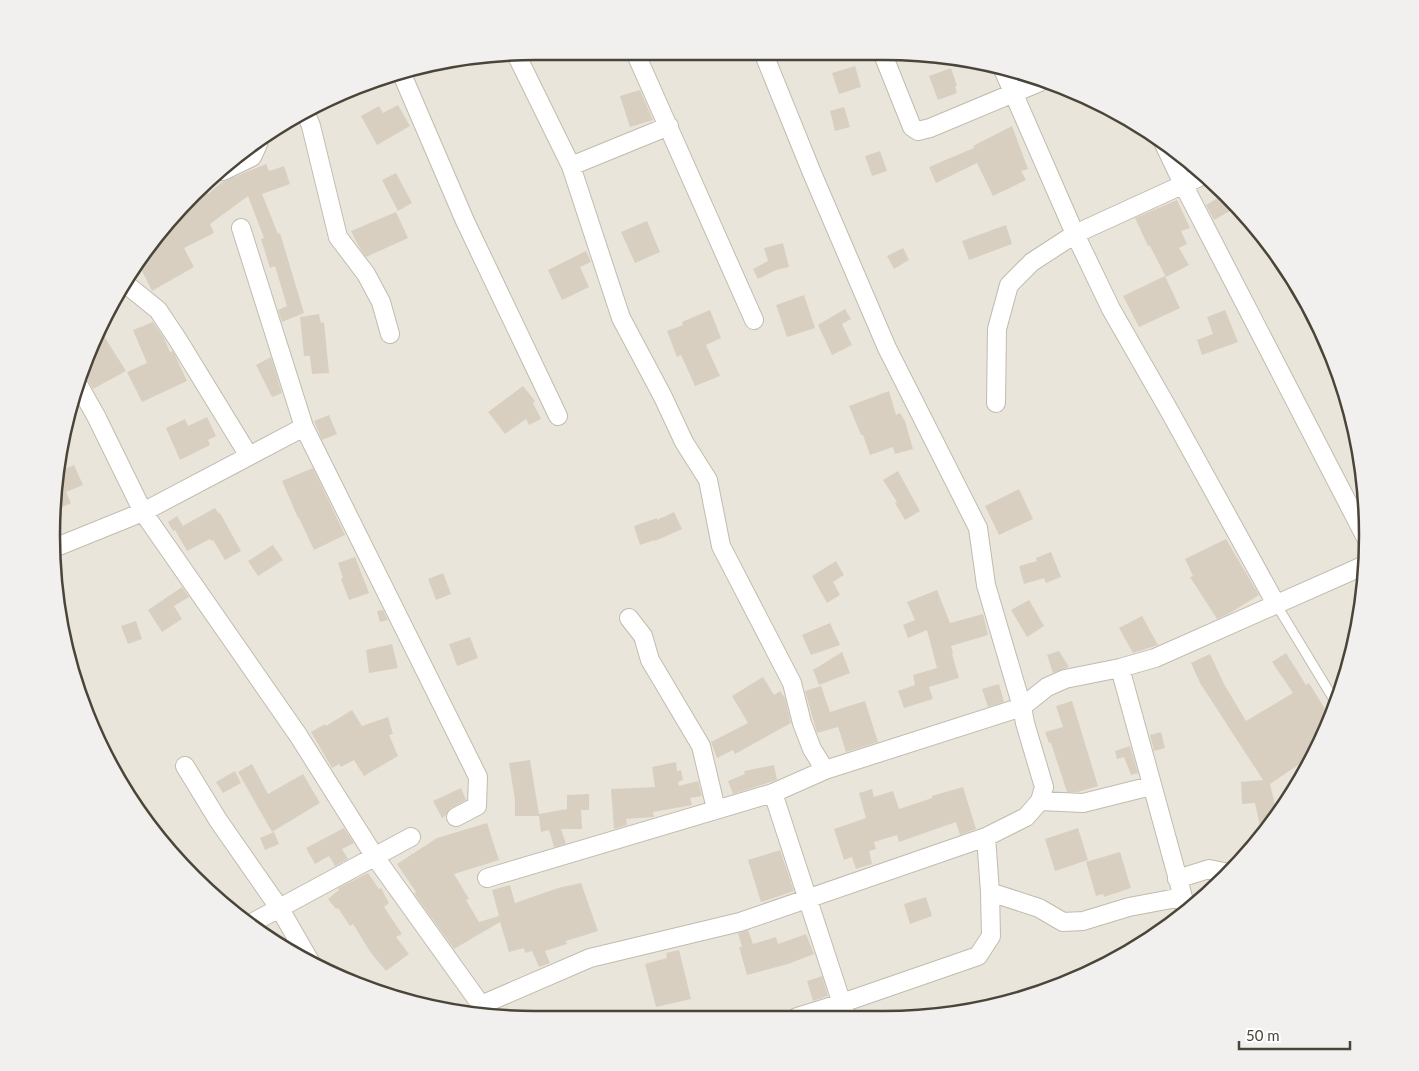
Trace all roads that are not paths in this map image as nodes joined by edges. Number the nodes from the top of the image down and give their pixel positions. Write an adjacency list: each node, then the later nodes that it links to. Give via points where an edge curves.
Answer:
1 (639, 60): 10 (street)
2 (766, 60): 35 (street, via 887,348 978,528 986,585)
3 (885, 60): 8 (street, via 912,127 918,131)
4 (519, 61): 14 (street)
5 (1006, 76): 8 (street)
6 (404, 79): 24 (street, via 465,221)
7 (1034, 84): 8 (street)
8 (1013, 93): 18 (street)
9 (308, 118): 21 (street, via 338,237 366,274 380,302)
10 (668, 126): 14 (street); 20 (street)
11 (254, 152): 13 (street, via 252,157)
12 (1169, 155): 16 (street)
13 (242, 161)
14 (571, 166): 37 (street, via 621,318 684,442 708,480 720,546 792,683 812,749)
15 (1197, 178): 16 (street)
16 (1183, 184): 18 (street); 28 (street)
17 (241, 228): 25 (street)
18 (1075, 234): 23 (street, via 1032,262 1009,285 997,329); 31 (street, via 1111,309)
19 (130, 287): 26 (street, via 158,310)
20 (754, 320)
21 (390, 334)
22 (82, 391): 27 (street)
23 (996, 403)
24 (558, 416)
25 (304, 427): 26 (street); 42 (street, via 478,777 476,806)
26 (249, 456): 27 (street)
27 (143, 512): 29 (street); 45 (street, via 298,735)
28 (1359, 524)
29 (60, 545)
30 (1358, 568): 31 (street)
31 (1276, 604): 33 (street, via 1155,658); 34 (lane)
32 (629, 618): 41 (street, via 643,636 650,660 701,746)
33 (1120, 668): 35 (street, via 1065,679 1048,687); 38 (street)
34 (1331, 696)
35 (1022, 707): 37 (street); 40 (street, via 1044,787)
36 (185, 766): 52 (street)
37 (826, 770): 39 (street)
38 (1151, 786): 40 (street, via 1083,803); 48 (street)
39 (773, 793): 41 (street); 50 (street)
40 (1040, 801): 44 (street, via 1026,817)
41 (716, 809): 47 (street)
42 (456, 817)
43 (411, 837): 45 (street)
44 (986, 837): 49 (street); 50 (street)
45 (375, 857): 52 (street); 55 (street)
46 (1221, 871): 48 (street, via 1209,869)
47 (487, 878)
48 (1177, 879): 51 (street)
49 (990, 892): 51 (street, via 1039,908 1063,922 1083,922 1129,907); 57 (street, via 991,936 978,956)
50 (807, 898): 56 (street, via 740,922 590,958); 57 (street)
51 (1184, 904)
52 (280, 909): 53 (street); 54 (street)
53 (256, 920)
54 (304, 950)
55 (479, 1008)
56 (485, 1008)
57 (844, 1010)

